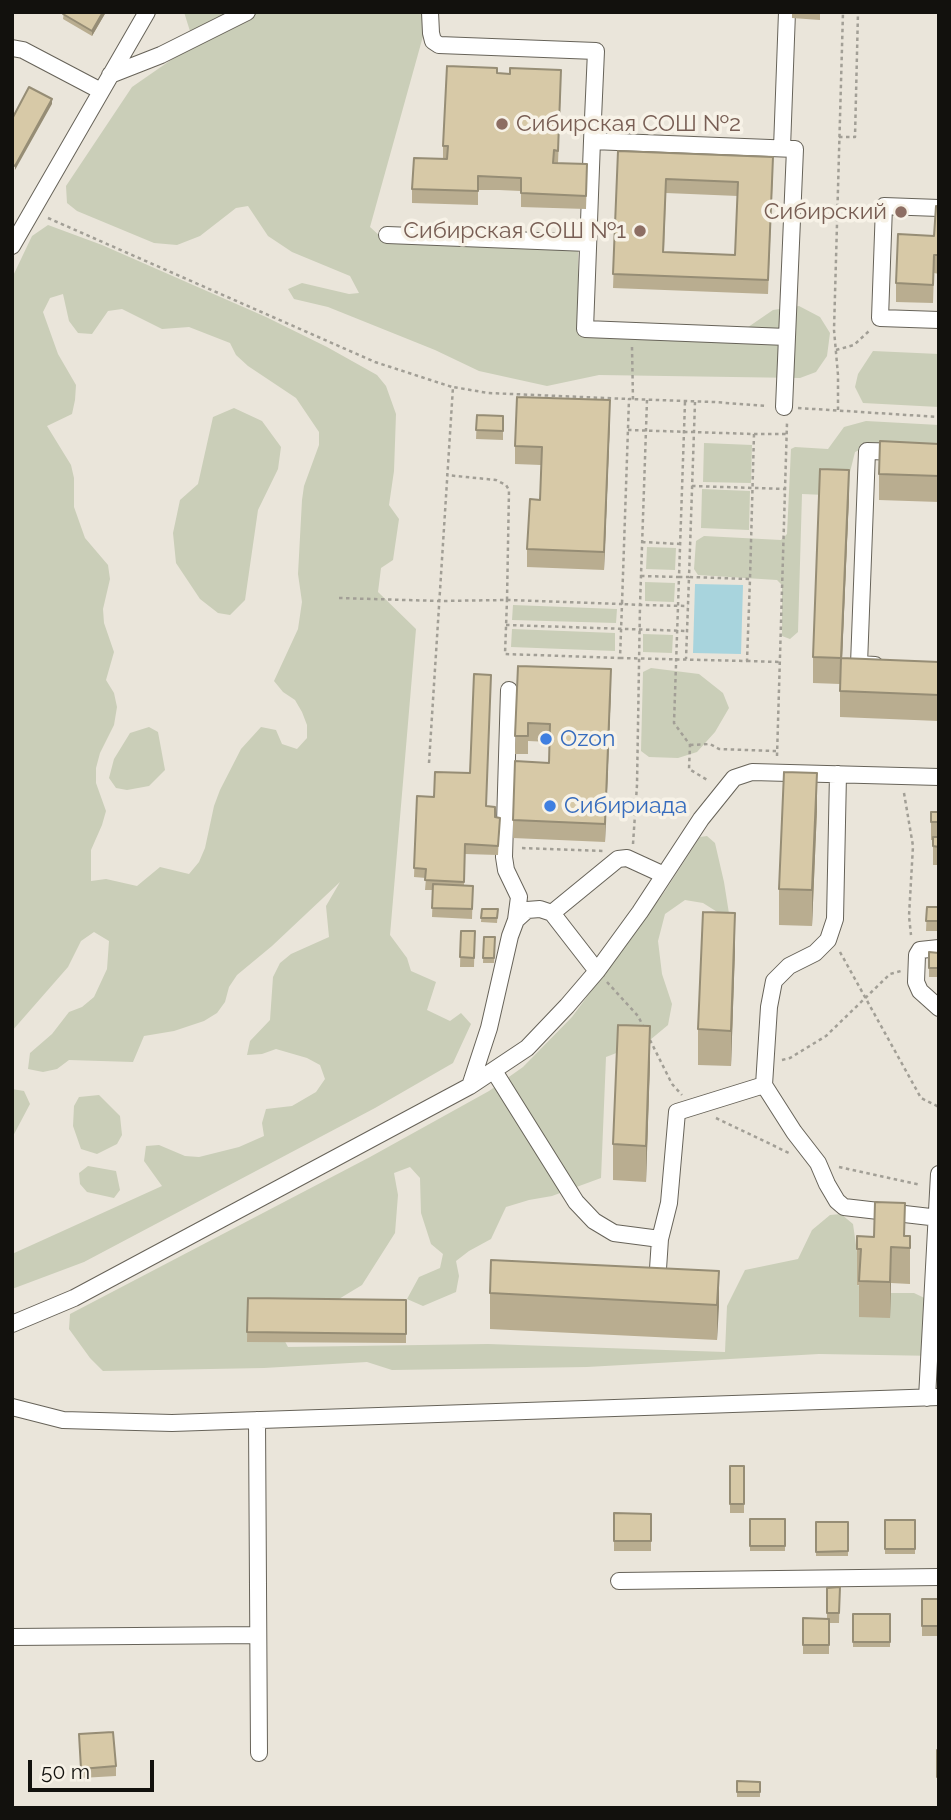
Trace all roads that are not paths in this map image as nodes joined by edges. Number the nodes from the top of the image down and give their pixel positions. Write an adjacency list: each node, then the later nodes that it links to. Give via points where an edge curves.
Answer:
1 (147, 12): 6 (street)
2 (247, 12): 6 (street)
3 (430, 12): 8 (street, via 433,41 439,45 596,51)
4 (787, 12): 9 (street)
5 (12, 48): 7 (street)
6 (110, 75): 7 (street)
7 (102, 91): 13 (street)
8 (592, 141): 9 (street); 12 (street)
9 (782, 148): 15 (street, via 794,149)
10 (939, 208): 14 (street, via 884,206 880,318)
11 (387, 235): 12 (street)
12 (588, 243): 15 (street, via 585,329)
13 (12, 246)
14 (939, 320)
15 (787, 337): 16 (street)
16 (786, 414)
17 (939, 453): 18 (street, via 867,451 859,664)
18 (885, 665)
19 (509, 690): 24 (street, via 505,847 506,870 519,897)
20 (838, 774): 21 (street); 22 (street, via 752,772 734,778); 29 (street, via 835,919 828,940 815,953 789,965 774,981)
21 (939, 777)
22 (664, 875): 23 (street, via 627,858 618,859); 26 (street)
23 (552, 913): 24 (street, via 527,910); 26 (street)
24 (516, 920): 30 (street)
25 (939, 948): 27 (street, via 920,950 916,982)
26 (597, 971): 28 (street, via 527,1048)
27 (939, 1008)
28 (494, 1070): 30 (street); 34 (street, via 576,1202 594,1221 614,1233)
29 (764, 1085): 33 (street, via 844,1207); 34 (street, via 677,1112 669,1203)
30 (470, 1086): 36 (street, via 74,1298)
31 (939, 1174): 32 (street)
32 (939, 1188): 33 (street)
33 (938, 1218): 37 (street)
34 (660, 1239): 35 (street)
35 (657, 1284)
36 (12, 1324)
37 (933, 1397): 39 (street)
38 (12, 1407): 39 (street, via 63,1420)
39 (257, 1420): 42 (street)
40 (939, 1577): 41 (street)
41 (619, 1581)
42 (258, 1635): 43 (street); 44 (street)
43 (12, 1637)
44 (259, 1753)

